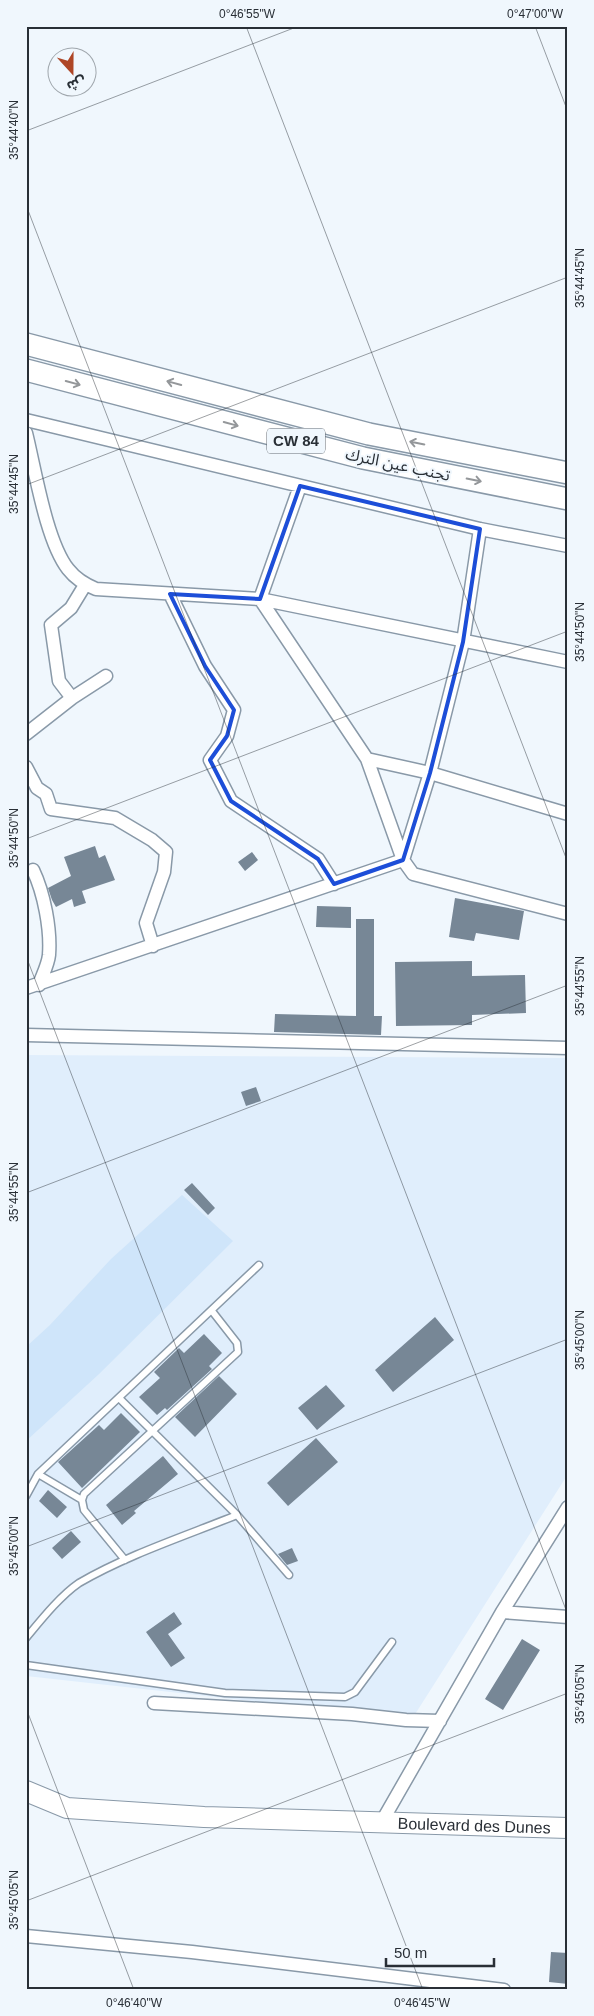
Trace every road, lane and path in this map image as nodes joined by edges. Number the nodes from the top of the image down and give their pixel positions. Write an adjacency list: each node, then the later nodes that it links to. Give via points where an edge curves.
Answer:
1 (26, 344): 5 (highway, تجنب عين الترك / CW 84, one-way to 1, via 369,434)
2 (26, 370): 7 (highway, تجنب عين الترك / CW 84, one-way to 7, via 363,458)
3 (26, 420): 6 (street)
4 (26, 433): 10 (street, via 52,539 68,569)
5 (568, 473)
6 (300, 486): 8 (street); 12 (street)
7 (568, 499)
8 (480, 528): 9 (street); 13 (street)
9 (568, 546)
10 (85, 584): 11 (street, via 96,589); 16 (street, via 72,608 51,625 59,681)
11 (170, 594): 12 (street); 25 (street, via 205,666 234,710 227,736 210,760 231,802 318,859)
12 (260, 599): 13 (street); 18 (street)
13 (463, 642): 14 (street); 20 (street)
14 (568, 662)
15 (106, 676): 16 (street)
16 (72, 698): 17 (street)
17 (26, 734)
18 (367, 759): 20 (street); 23 (street)
19 (26, 767): 21 (street)
20 (430, 773): 22 (street); 23 (street)
21 (31, 788): 27 (street, via 46,794 51,809 115,818 166,852 164,872 146,922)
22 (568, 814)
23 (403, 860): 25 (street); 26 (street, via 413,874)
24 (33, 870): 28 (street, via 41,886 49,956)
25 (334, 884): 27 (street)
26 (568, 914)
27 (153, 946): 28 (street)
28 (30, 985)
29 (26, 1035): 30 (street)
30 (568, 1048)
31 (259, 1265): 32 (lane)
32 (212, 1311): 33 (lane); 34 (lane, via 238,1343 238,1352)
33 (119, 1398): 34 (lane); 35 (lane)
34 (153, 1432): 37 (lane, via 84,1494); 39 (lane)
35 (38, 1474): 36 (lane); 37 (lane)
36 (26, 1496)
37 (82, 1500): 40 (lane, via 84,1510)
38 (568, 1507): 42 (street)
39 (237, 1515): 40 (lane); 41 (lane)
40 (125, 1560): 44 (lane, via 78,1584)
41 (288, 1575)
42 (502, 1612): 43 (street); 48 (street)
43 (568, 1616)
44 (26, 1638)
45 (392, 1642): 46 (lane, via 355,1692 345,1697 225,1693)
46 (26, 1664)
47 (154, 1703): 48 (street)
48 (440, 1721): 50 (street)
49 (26, 1791): 50 (main road, Boulevard des Dunes, via 67,1808)
50 (380, 1823): 51 (main road, Boulevard des Dunes)
51 (568, 1828)
52 (26, 1936): 53 (street, via 192,1952)
53 (504, 1990)

